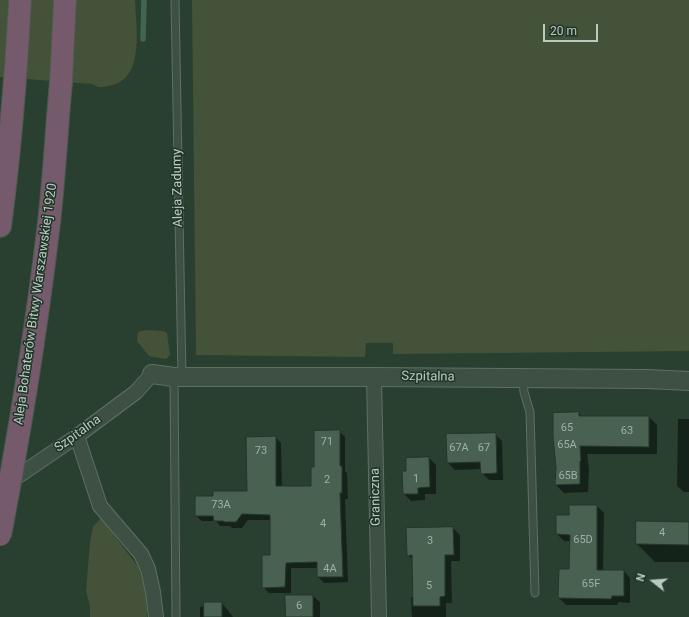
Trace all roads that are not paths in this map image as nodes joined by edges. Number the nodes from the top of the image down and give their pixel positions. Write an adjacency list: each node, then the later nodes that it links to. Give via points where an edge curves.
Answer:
1 (20, 0): 4 (highway, via 8,163)
2 (65, 0): 11 (highway, Aleja Bohaterów Bitwy Warszawskiej 1920, bridge, via 61,82 47,237 29,371)
3 (175, 0): 5 (lane, Aleja Zadumy)
4 (0, 226)
5 (169, 376): 6 (street, Szpitalna); 9 (street, Szpitalna, via 136,392); 14 (lane, Aleja Zadumy)
6 (374, 377): 7 (street, Szpitalna); 15 (street, Graniczna)
7 (524, 378): 8 (street, Szpitalna); 12 (lane, via 524,392 530,412)
8 (689, 381)
9 (77, 436): 10 (street, Szpitalna); 13 (street, via 100,506 141,554 148,569)
10 (0, 489)
11 (0, 535)
12 (534, 593)
13 (156, 617)
14 (176, 617)
15 (379, 617)

